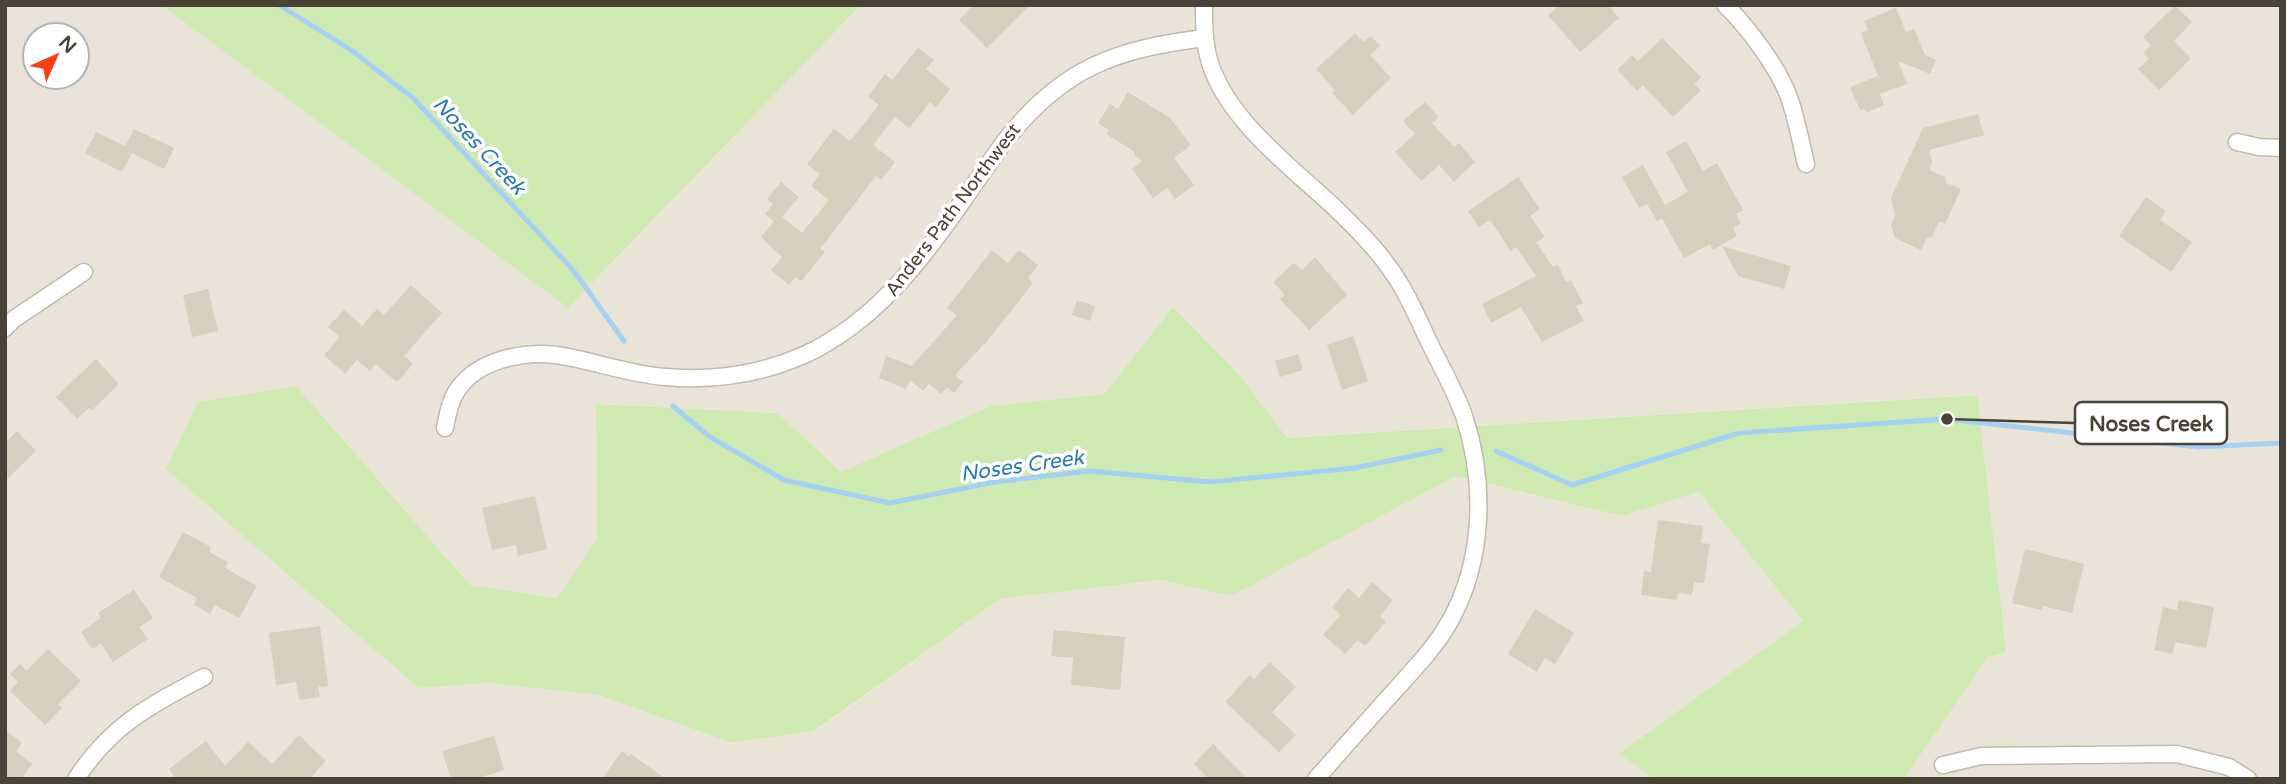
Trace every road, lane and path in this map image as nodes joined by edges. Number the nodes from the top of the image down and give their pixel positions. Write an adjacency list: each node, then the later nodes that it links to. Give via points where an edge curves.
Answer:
1 (1205, 5): 3 (street)
2 (1725, 5): 6 (street, via 1760,47 1784,88)
3 (1205, 38): 9 (street, Anders Path Northwest, via 1128,51 1082,71 1047,96 1005,141 902,282 863,319 815,350 752,372 704,378 662,377 554,355 520,356 488,366 462,384 448,410); 13 (street, via 1215,76 1235,109 1365,237 1394,274 1458,402 1473,449 1476,543 1468,581 1455,611 1430,649)
4 (2237, 142): 5 (street)
5 (2281, 148)
6 (1806, 164)
7 (84, 272): 8 (street)
8 (5, 328)
9 (445, 428)
10 (204, 677): 12 (street, via 128,719)
11 (1943, 765): 14 (street, via 1981,756 2177,754 2229,767)
12 (76, 779)
13 (1316, 779)
14 (2248, 779)

